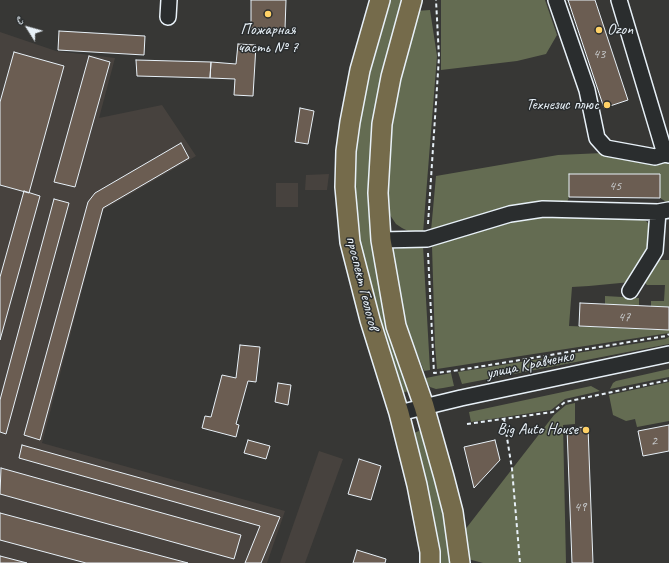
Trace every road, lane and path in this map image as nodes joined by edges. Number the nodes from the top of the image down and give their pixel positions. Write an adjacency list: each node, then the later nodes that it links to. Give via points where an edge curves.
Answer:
1 (169, 0): 7 (street)
2 (380, 0): 17 (main road, проспект Геологов, via 360,70 350,122 345,186 350,242 370,320)
3 (412, 0): 11 (main road, проспект Геологов, via 391,77 382,124 378,193)
4 (436, 0): 10 (path, via 439,56)
5 (556, 0): 8 (street, via 587,90 597,138 606,148 655,158)
6 (619, 0): 8 (street)
7 (168, 17)
8 (667, 155)
9 (663, 211): 10 (street, via 543,209 510,214); 12 (street, via 655,251)
10 (427, 239): 11 (street); 13 (path, via 434,373)
11 (381, 240): 16 (main road, проспект Геологов, via 396,326)
12 (630, 291)
13 (669, 334)
14 (669, 354): 16 (street, улица Кравченко)
15 (669, 380): 18 (path, via 565,402 553,412)
16 (424, 406): 17 (street, улица Кравченко); 21 (main road, проспект Геологов, via 453,512)
17 (399, 413): 20 (main road, проспект Геологов, via 423,513)
18 (504, 419): 19 (path); 22 (path, via 512,470)
19 (467, 424)
20 (430, 563)
21 (460, 563)
22 (520, 563)

